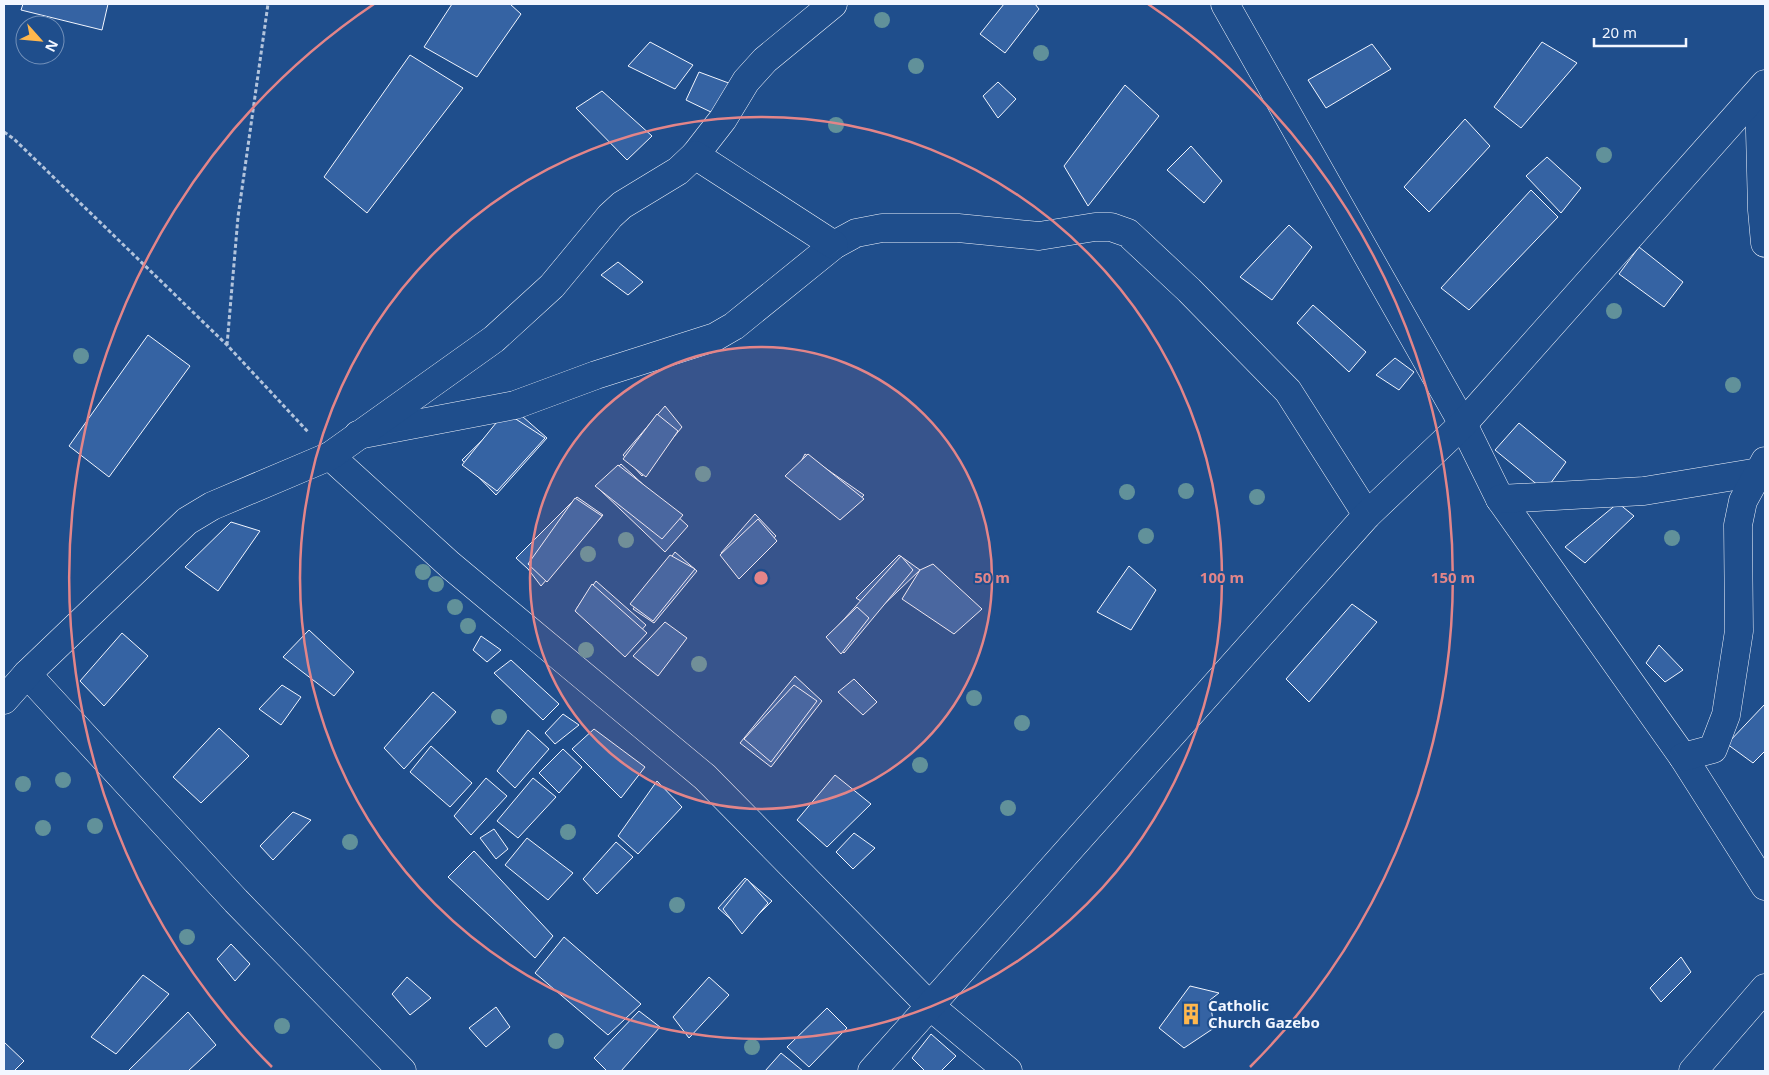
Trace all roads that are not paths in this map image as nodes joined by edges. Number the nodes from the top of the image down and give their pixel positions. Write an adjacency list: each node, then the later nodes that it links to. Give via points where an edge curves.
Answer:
1 (833, 4): 4 (street, via 765,60 746,81 723,119)
2 (1230, 8): 7 (street)
3 (1762, 88): 5 (street); 7 (street)
4 (695, 155): 6 (street); 8 (street, via 678,171 622,205 552,286 494,339)
5 (1765, 243)
6 (834, 245): 8 (street, via 734,326 715,337 515,405); 12 (street, via 856,233 882,228 958,228 1039,236 1094,227 1128,232 1288,390)
7 (1463, 424): 11 (street); 12 (street)
8 (358, 435): 9 (street)
9 (330, 456): 13 (street, via 212,506 187,521); 18 (street, via 450,565 705,778)
10 (1763, 469): 11 (street, via 1644,491); 15 (street, via 1743,501 1738,525 1739,631 1726,715 1713,749)
11 (1500, 499): 15 (street)
12 (1367, 514): 18 (street)
13 (27, 674): 14 (street); 19 (street, via 236,901)
14 (4, 700)
15 (1683, 757): 16 (street)
16 (1765, 886)
17 (1765, 988): 22 (street)
18 (930, 1006): 20 (street); 21 (street)
19 (402, 1071)
20 (872, 1071)
21 (1008, 1071)
22 (1693, 1071)

